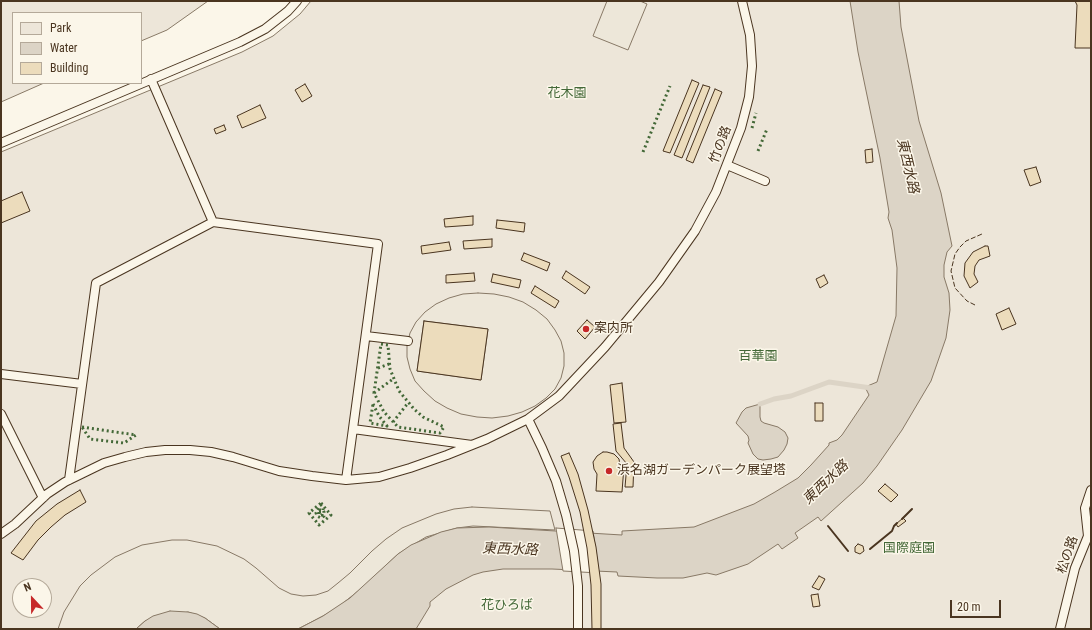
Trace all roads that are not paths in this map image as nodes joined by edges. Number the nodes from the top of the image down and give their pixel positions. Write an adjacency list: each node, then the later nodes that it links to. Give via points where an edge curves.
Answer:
1 (297, 1): 3 (lane, via 265,29)
2 (742, 1): 7 (lane, 竹の路, via 750,35 750,97)
3 (151, 79): 4 (lane); 9 (lane)
4 (142, 83)
5 (139, 84): 6 (lane)
6 (1, 143)
7 (727, 166): 8 (lane); 15 (lane, 竹の路, via 695,231 659,282 605,347 559,396)
8 (765, 181)
9 (213, 222): 10 (lane, via 378,244); 13 (lane, via 96,283)
10 (366, 336): 11 (lane); 16 (lane)
11 (408, 342)
12 (1, 374): 13 (lane)
13 (82, 384): 18 (lane)
14 (1, 414): 21 (lane)
15 (528, 419): 17 (lane, 竹の路); 24 (lane, via 556,481 566,516 578,586)
16 (353, 429): 17 (lane); 19 (lane)
17 (473, 445): 19 (lane, 竹の路, via 379,477)
18 (69, 480): 19 (lane, 竹の路, via 119,458 168,450 211,452 279,471); 21 (lane, 竹の路)
19 (346, 480)
20 (1091, 490): 23 (lane, 松の路, via 1085,508)
21 (43, 498): 22 (lane, 竹の路)
22 (1, 534)
23 (1089, 535): 25 (lane, 松の路, via 1073,574)
24 (578, 629)
25 (1060, 629)

